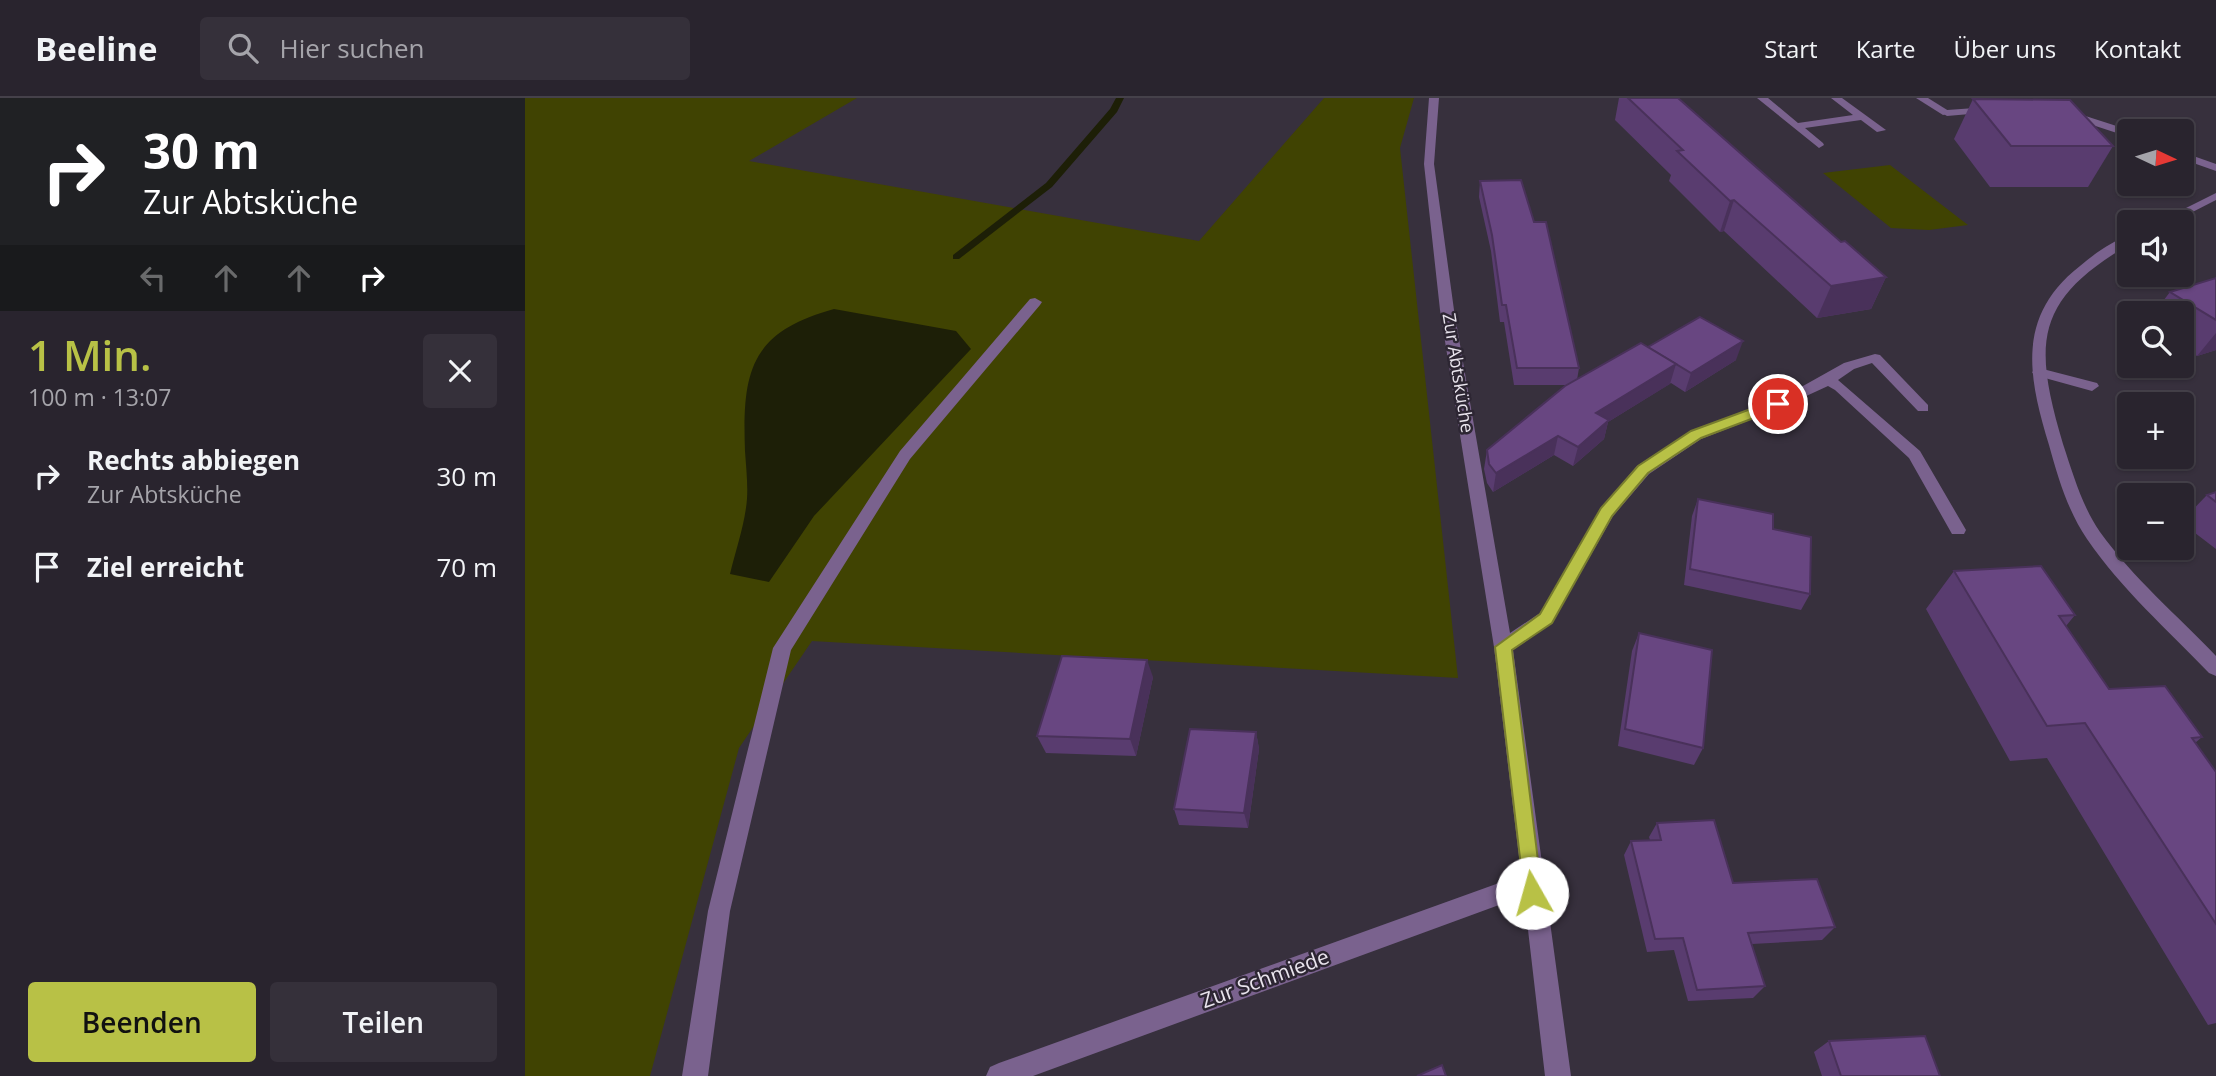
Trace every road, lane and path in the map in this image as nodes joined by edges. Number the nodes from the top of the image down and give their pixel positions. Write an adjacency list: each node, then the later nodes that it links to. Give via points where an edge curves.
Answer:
1 (1434, 98): 23 (street, Zur Abtsküche, via 1430,177 1447,310)
2 (1762, 98): 8 (street)
3 (1836, 98): 7 (street)
4 (1921, 98): 5 (street, via 1947,113)
5 (1999, 109)
6 (2051, 110): 10 (street)
7 (1862, 117): 8 (street); 9 (street)
8 (1796, 125): 11 (street)
9 (1881, 130)
10 (2117, 130)
11 (1819, 145)
12 (2195, 160): 13 (street)
13 (2216, 168)
14 (2216, 196): 15 (street)
15 (2188, 210)
16 (2117, 246): 18 (street, via 2074,273 2045,313 2037,339)
17 (1035, 302): 26 (street, via 905,455 782,648 719,911)
18 (2039, 372): 20 (street); 24 (street, via 2068,482 2098,542)
19 (1828, 380): 21 (street, via 1849,366 1875,358); 22 (street, via 1915,455); 23 (street, via 1696,435 1643,470 1607,512 1546,618)
20 (2092, 386)
21 (1923, 408)
22 (1958, 530)
23 (1503, 647): 25 (street, Zur Abtsküche)
24 (2216, 667)
25 (1532, 893): 27 (street, Zur Schmiede, via 1499,894); 28 (street, Zur Abtsküche)
26 (695, 1076)
27 (999, 1076)
28 (1558, 1076)

